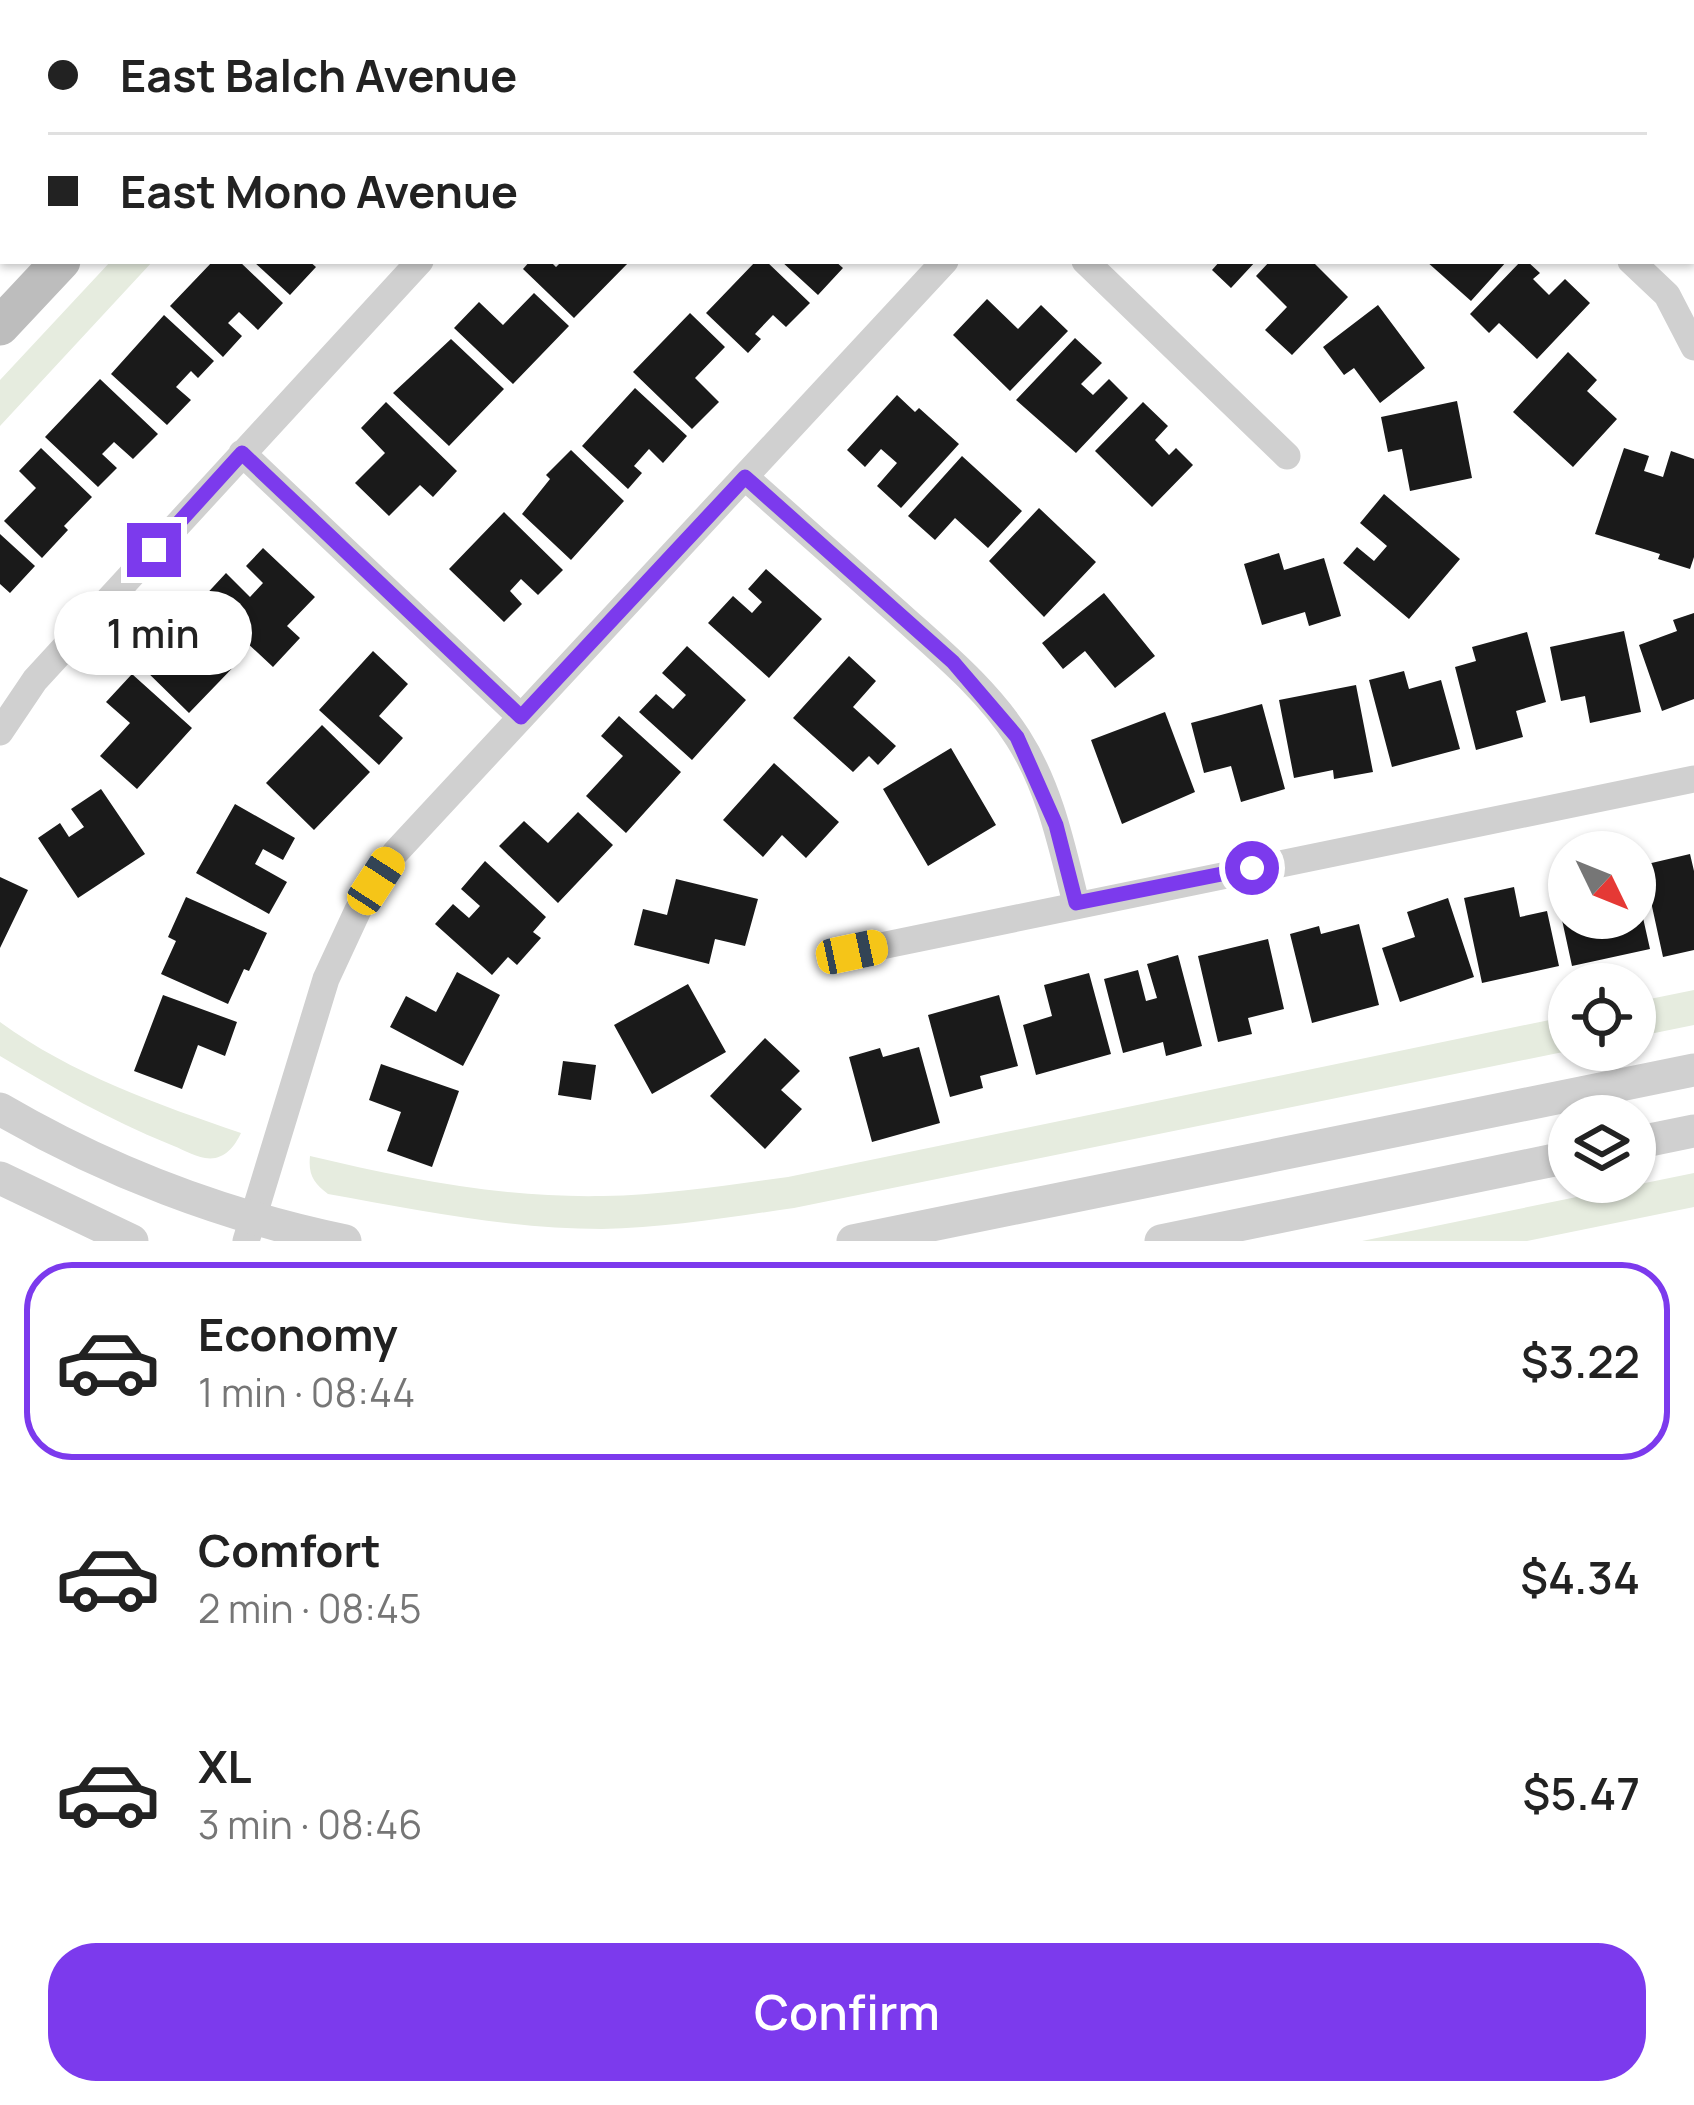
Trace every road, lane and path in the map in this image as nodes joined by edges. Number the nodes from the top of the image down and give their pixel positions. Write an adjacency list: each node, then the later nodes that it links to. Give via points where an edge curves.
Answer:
1 (58, 264): 6 (main road)
2 (417, 264): 8 (street)
3 (942, 264): 10 (street)
4 (1087, 264): 9 (street)
5 (1634, 264): 7 (street, via 1666,295)
6 (0, 326)
7 (1694, 347)
8 (242, 453): 11 (street); 12 (street, via 35,680)
9 (1287, 456)
10 (745, 477): 11 (street); 14 (street, via 953,662 1017,737 1056,825)
11 (521, 717): 22 (street, via 395,853 358,910 326,979)
12 (0, 732)
13 (1694, 779): 14 (street)
14 (1076, 903): 15 (street)
15 (852, 952)
16 (1694, 1070): 26 (street)
17 (0, 1108): 22 (street)
18 (1694, 1131): 19 (street)
19 (1656, 1139)
20 (1548, 1162): 23 (street)
21 (0, 1178): 24 (street)
22 (249, 1230): 25 (street)
23 (1238, 1233): 27 (street)
24 (132, 1241)
25 (345, 1241)
26 (854, 1241)
27 (1161, 1241)

